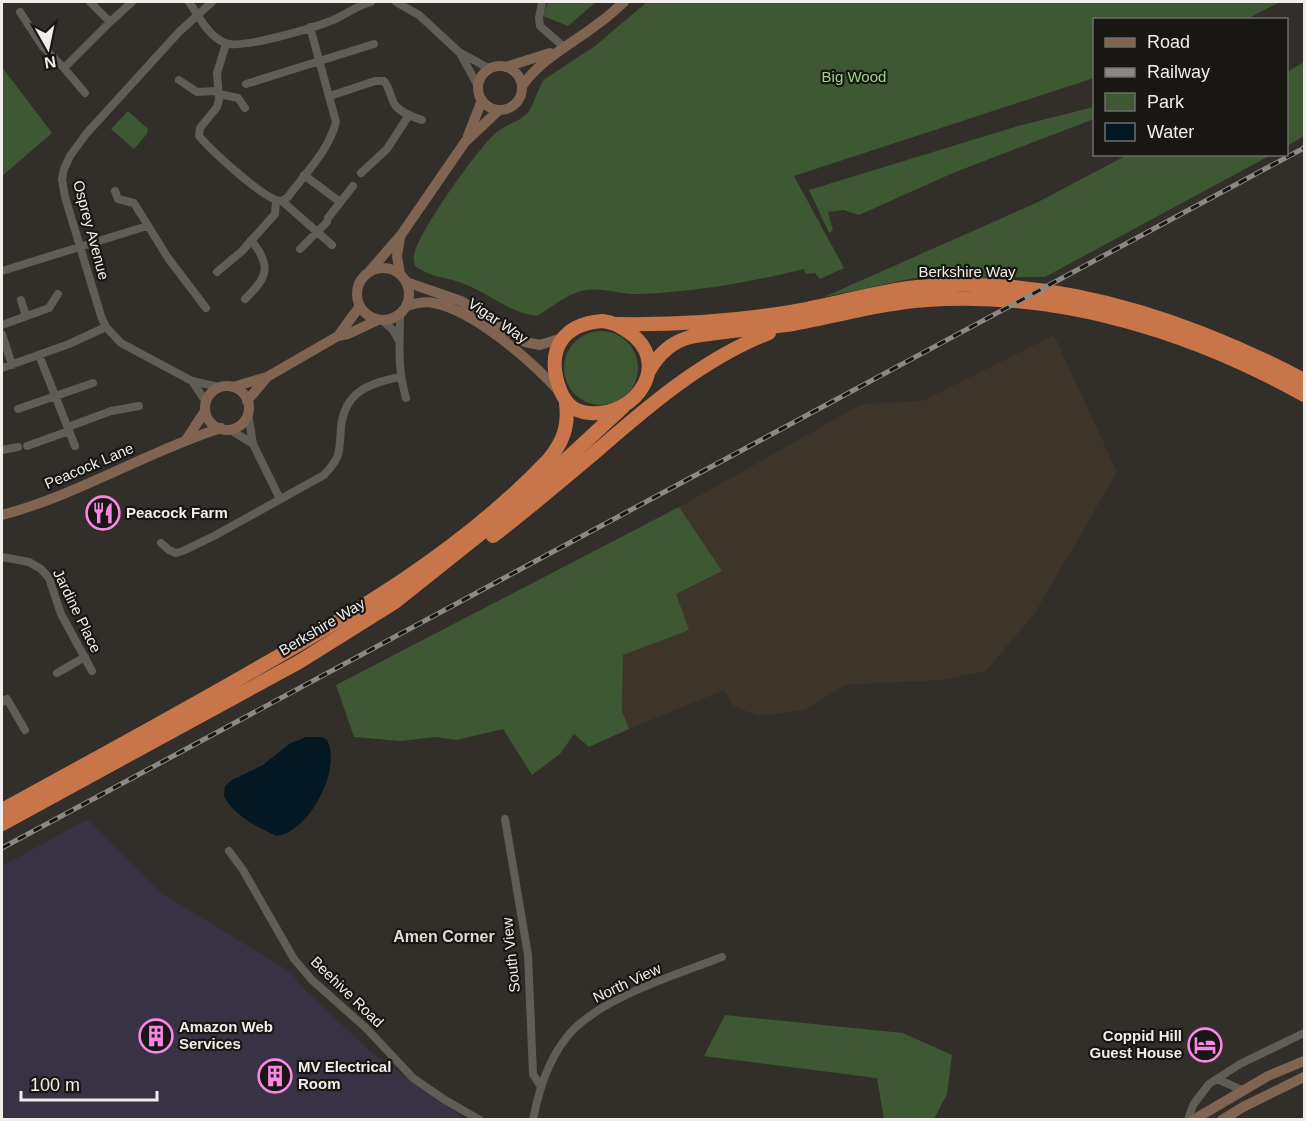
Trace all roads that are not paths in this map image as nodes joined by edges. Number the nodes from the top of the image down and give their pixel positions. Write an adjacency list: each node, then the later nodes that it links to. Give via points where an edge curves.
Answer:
1 (90, 2): 11 (street)
2 (132, 2): 11 (street)
3 (189, 2): 10 (street)
4 (212, 2): 10 (street, Osprey Avenue)
5 (371, 2): 12 (street)
6 (396, 2): 16 (street, via 419,15)
7 (542, 2): 15 (street, via 540,26)
8 (624, 2): 15 (street)
9 (20, 12): 18 (street)
10 (198, 15): 13 (street, via 207,29); 45 (street, Osprey Avenue, via 86,134 66,163 63,187)
11 (111, 22): 18 (street)
12 (310, 27): 13 (street, via 251,44); 17 (street)
13 (226, 44): 26 (street, via 217,73)
14 (374, 44): 17 (street)
15 (561, 49): 19 (street); 23 (street, via 531,73)
16 (459, 52): 20 (street); 24 (street)
17 (320, 61): 22 (street); 27 (street)
18 (64, 68): 25 (street)
19 (506, 68): 20 (street); 23 (street, via 517,74)
20 (490, 69): 24 (street)
21 (179, 80): 26 (street, via 197,92)
22 (246, 84)
23 (522, 86): 30 (street, via 516,103)
24 (479, 88): 28 (street)
25 (85, 93)
26 (218, 93): 29 (street, via 238,98); 38 (street, via 215,111 200,128 199,136 252,185)
27 (330, 96): 31 (street, via 384,81 395,106); 35 (street, via 336,122 333,132)
28 (482, 100): 30 (street); 33 (street)
29 (245, 108)
30 (499, 110): 33 (street)
31 (409, 115): 32 (street); 34 (street, via 387,148)
32 (422, 120)
33 (465, 142): 42 (street)
34 (362, 173)
35 (304, 175): 38 (street, via 288,197); 39 (street)
36 (353, 186): 39 (street)
37 (115, 191): 40 (street, via 118,199 134,203)
38 (279, 201): 41 (street); 43 (street, via 275,214)
39 (340, 202): 41 (street)
40 (147, 226): 45 (street); 55 (street)
41 (316, 232): 44 (street); 46 (street)
42 (401, 235): 49 (street); 50 (street, via 397,256)
43 (251, 240): 48 (street); 52 (street, via 262,254 264,271 261,284)
44 (332, 245)
45 (80, 246): 47 (street); 62 (street, Osprey Avenue)
46 (300, 249)
47 (2, 271)
48 (217, 272)
49 (368, 273): 50 (street, via 391,269); 54 (street, via 358,288)
50 (403, 278): 56 (street, via 409,291); 65 (street, Vigar Way, via 461,301 525,342 540,345)
51 (58, 294): 57 (street, via 49,308)
52 (245, 299)
53 (21, 300): 57 (street)
54 (360, 306): 58 (street, via 368,316); 64 (street)
55 (206, 308)
56 (403, 310): 58 (street, via 391,320); 66 (street); 81 (street, Vigar Way, via 419,302 462,313 517,352)
57 (26, 316): 61 (street)
58 (380, 320): 64 (street); 66 (street)
59 (796, 323): 70 (highway, Berkshire Way, via 683,339 664,351); 78 (highway, Berkshire Way, via 898,302 952,298 1060,306 1178,338); 98 (highway, via 715,358 489,540 432,581)
60 (616, 324): 65 (highway, via 587,323); 70 (highway, via 641,344 648,357); 73 (highway, Berkshire Way, via 770,315 920,287 1015,288 1138,311 1196,330)
61 (2, 325)
62 (106, 327): 67 (street); 74 (street, Osprey Avenue, via 121,343)
63 (2, 334): 68 (street)
64 (338, 336): 71 (street)
65 (562, 338): 81 (highway, via 553,361)
66 (398, 339): 72 (street)
67 (39, 355): 68 (street); 79 (street)
68 (12, 365): 69 (street)
69 (2, 368)
70 (649, 371): 85 (highway, via 642,389)
71 (267, 377): 77 (street); 82 (street)
72 (400, 377): 80 (street); 94 (street, via 368,386 352,396 344,411 336,460 324,476)
73 (1305, 380)
74 (192, 381): 76 (street, Osprey Avenue); 84 (street, Osprey Avenue)
75 (93, 382): 79 (street)
76 (219, 387): 77 (street); 84 (street, via 209,395)
77 (233, 387): 82 (street)
78 (1305, 395)
79 (56, 396): 86 (street); 88 (street)
80 (406, 398)
81 (563, 398): 85 (highway, via 580,411 592,414); 104 (highway, Berkshire Way, via 567,421 563,437 549,459 461,537 412,574 296,646)
82 (247, 401): 87 (street)
83 (139, 406): 88 (street, via 111,411)
84 (206, 406): 89 (street, via 210,421); 90 (street)
85 (624, 406): 98 (highway, Berkshire Way, via 519,503)
86 (18, 409)
87 (248, 413): 89 (street, via 242,423); 91 (street)
88 (69, 429): 92 (street); 93 (street, via 22,447)
89 (225, 429): 90 (street, Peacock Lane); 91 (street)
90 (186, 440): 95 (street, Peacock Lane, via 51,499)
91 (253, 444): 94 (street)
92 (75, 446)
93 (2, 450)
94 (280, 499): 96 (street, via 183,551 176,553)
95 (2, 515)
96 (161, 543)
97 (2, 557): 99 (street, Jardine Place, via 29,562 49,578 61,614)
98 (394, 602): 106 (highway, Berkshire Way, via 289,667)
99 (84, 657): 100 (street, Jardine Place); 101 (street)
100 (92, 670)
101 (57, 673)
102 (2, 702): 103 (street, via 7,699)
103 (25, 730)
104 (2, 810)
105 (505, 819): 115 (street, South View, via 528,955 533,1074)
106 (2, 824)
107 (229, 850): 117 (street, Beehive Road, via 294,959 312,980 366,1028 413,1078)
108 (722, 957): 115 (street, North View, via 615,1001 585,1021 562,1044)
109 (1305, 1033): 111 (street)
110 (1305, 1061): 116 (street)
111 (1227, 1073): 113 (street); 114 (street)
112 (1305, 1077): 121 (street)
113 (1217, 1079): 114 (street); 119 (street, via 1203,1090)
114 (1230, 1085): 116 (street)
115 (541, 1087): 118 (street, North View)
116 (1242, 1090): 120 (street)
117 (480, 1119)
118 (533, 1119)
119 (1188, 1119)
120 (1193, 1119)
121 (1222, 1119)

